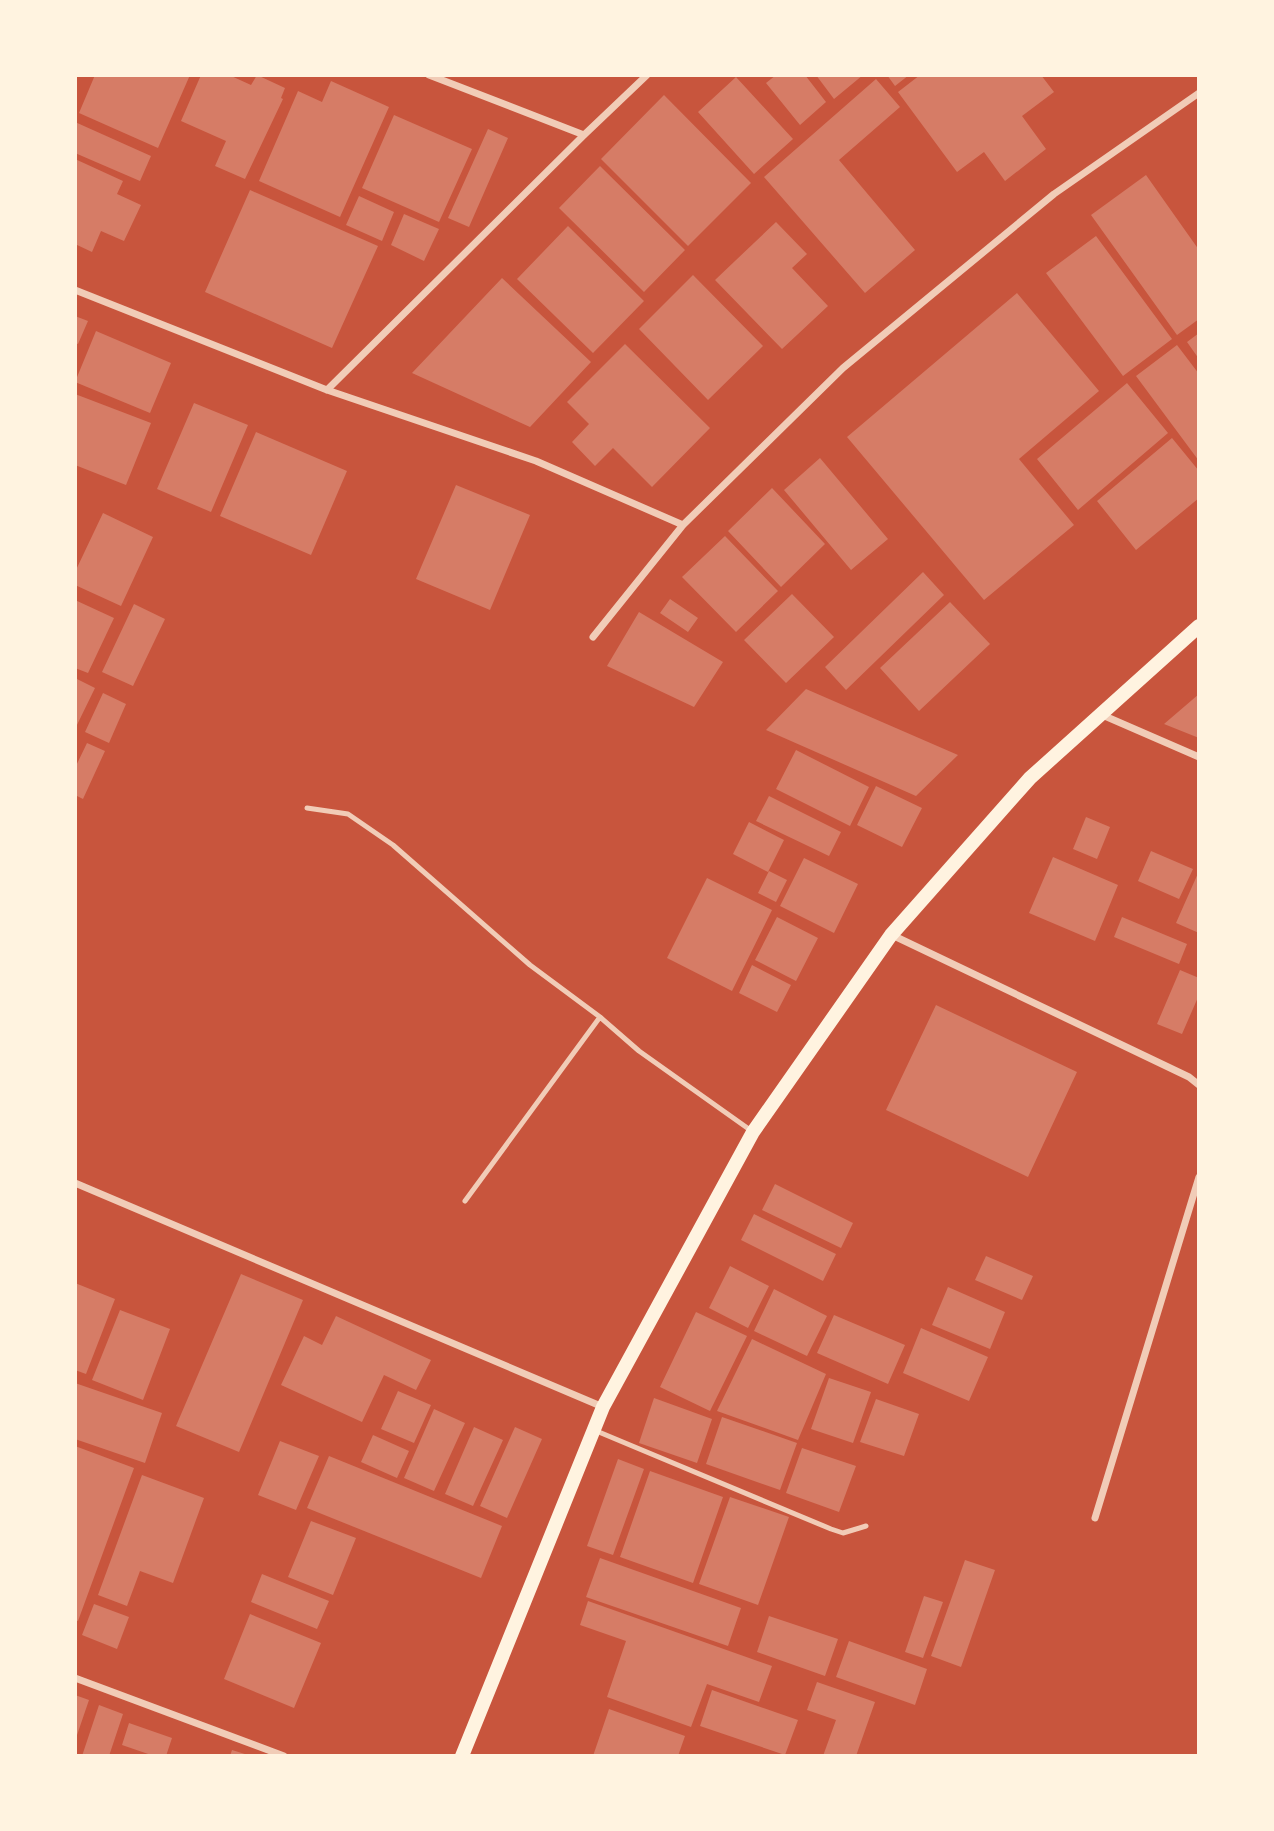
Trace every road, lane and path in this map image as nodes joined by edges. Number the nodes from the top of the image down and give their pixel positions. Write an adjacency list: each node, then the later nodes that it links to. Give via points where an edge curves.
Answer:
1 (429, 75): 4 (street)
2 (647, 75): 4 (street)
3 (1199, 93): 7 (street, via 1054,194 843,368)
4 (584, 135): 6 (street)
5 (75, 290): 6 (street)
6 (327, 390): 7 (street, via 536,461)
7 (683, 525): 9 (street)
8 (1199, 626): 10 (main road)
9 (593, 637)
10 (1099, 714): 11 (street); 13 (main road, via 1030,778)
11 (1199, 757)
12 (307, 808): 14 (lane, via 348,814 393,845 530,965)
13 (891, 935): 15 (street); 16 (main road)
14 (600, 1017): 16 (lane, via 639,1051); 19 (lane)
15 (1199, 1085)
16 (754, 1132): 20 (main road)
17 (1199, 1177): 22 (street)
18 (75, 1184): 20 (street)
19 (465, 1201)
20 (603, 1407): 21 (main road)
21 (594, 1430): 23 (lane, via 831,1530 843,1533); 26 (main road)
22 (1095, 1518)
23 (866, 1526)
24 (75, 1678): 25 (street)
25 (284, 1756)
26 (462, 1756)

